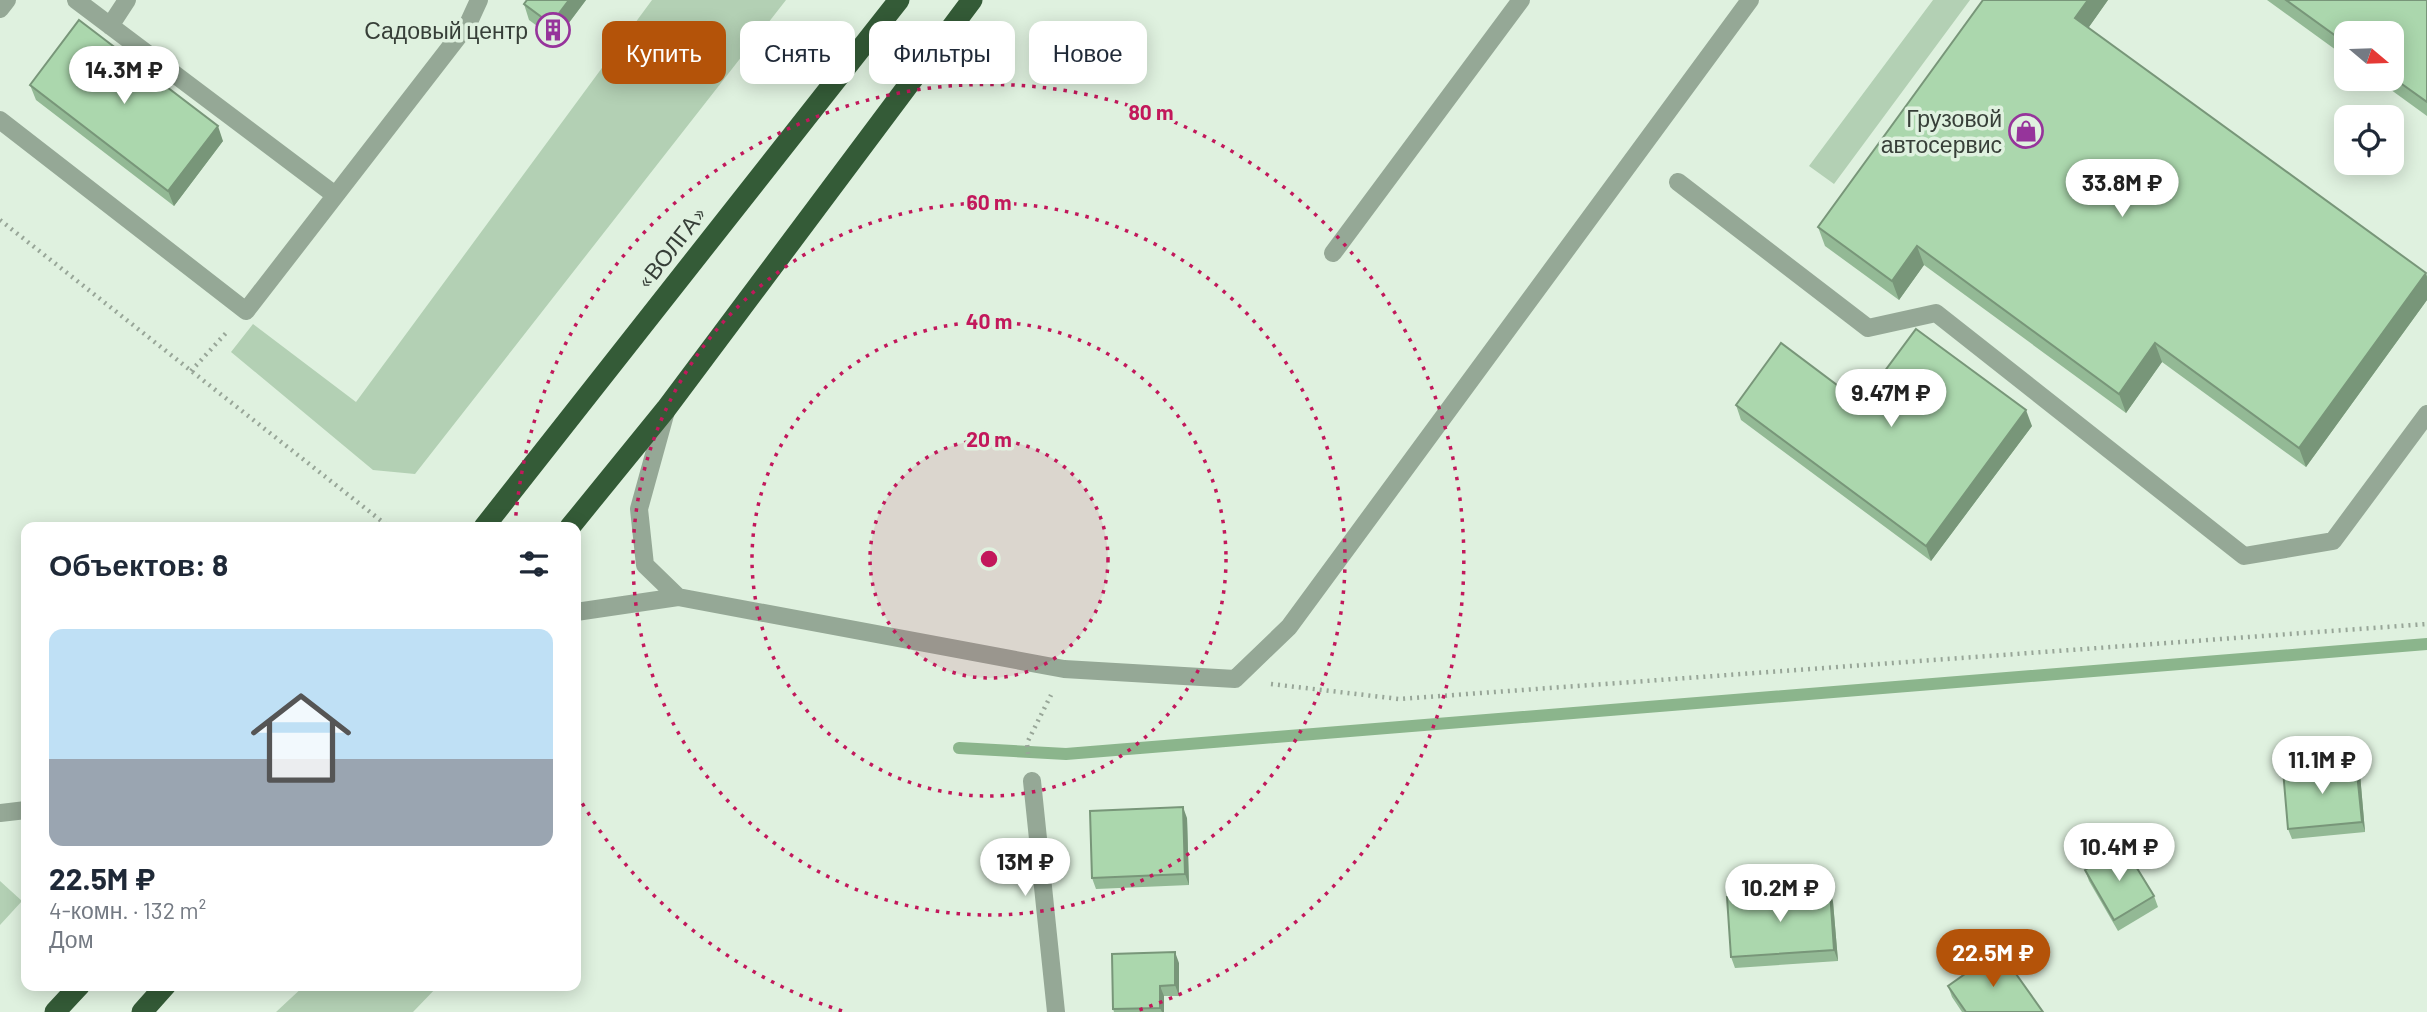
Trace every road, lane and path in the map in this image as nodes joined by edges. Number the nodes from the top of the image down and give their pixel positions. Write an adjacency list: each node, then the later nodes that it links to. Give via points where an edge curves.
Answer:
1 (7, 0): 9 (street)
2 (76, 0): 10 (street)
3 (127, 0): 10 (street)
4 (479, 0): 13 (street, via 468,24)
5 (972, 0): 18 (highway)
6 (1521, 0): 15 (street)
7 (1750, 0): 27 (street, via 1289,627)
8 (897, 2): 21 (highway, «ВОЛГА»)
9 (0, 9)
10 (110, 26): 13 (street)
11 (0, 120): 16 (street)
12 (1678, 182): 19 (street, via 1868,328 1936,313 2244,556 2333,541)
13 (335, 195): 16 (street)
14 (0, 220): 17 (path)
15 (1334, 253)
16 (246, 311): 17 (path)
17 (191, 371): 20 (path)
18 (666, 409): 22 (highway); 23 (street, via 639,509 645,565)
19 (2427, 414)
20 (383, 522)
21 (488, 522)
22 (574, 522)
23 (678, 597): 24 (street); 26 (street)
24 (581, 611)
25 (2427, 624): 27 (path, via 1399,699)
26 (1064, 669): 27 (street); 28 (path)
27 (1235, 680)
28 (1027, 743)
29 (1032, 781): 36 (street)
30 (21, 811): 31 (street)
31 (0, 813)
32 (74, 991): 34 (highway)
33 (161, 991): 35 (highway)
34 (55, 1012)
35 (142, 1012)
36 (1056, 1012)

